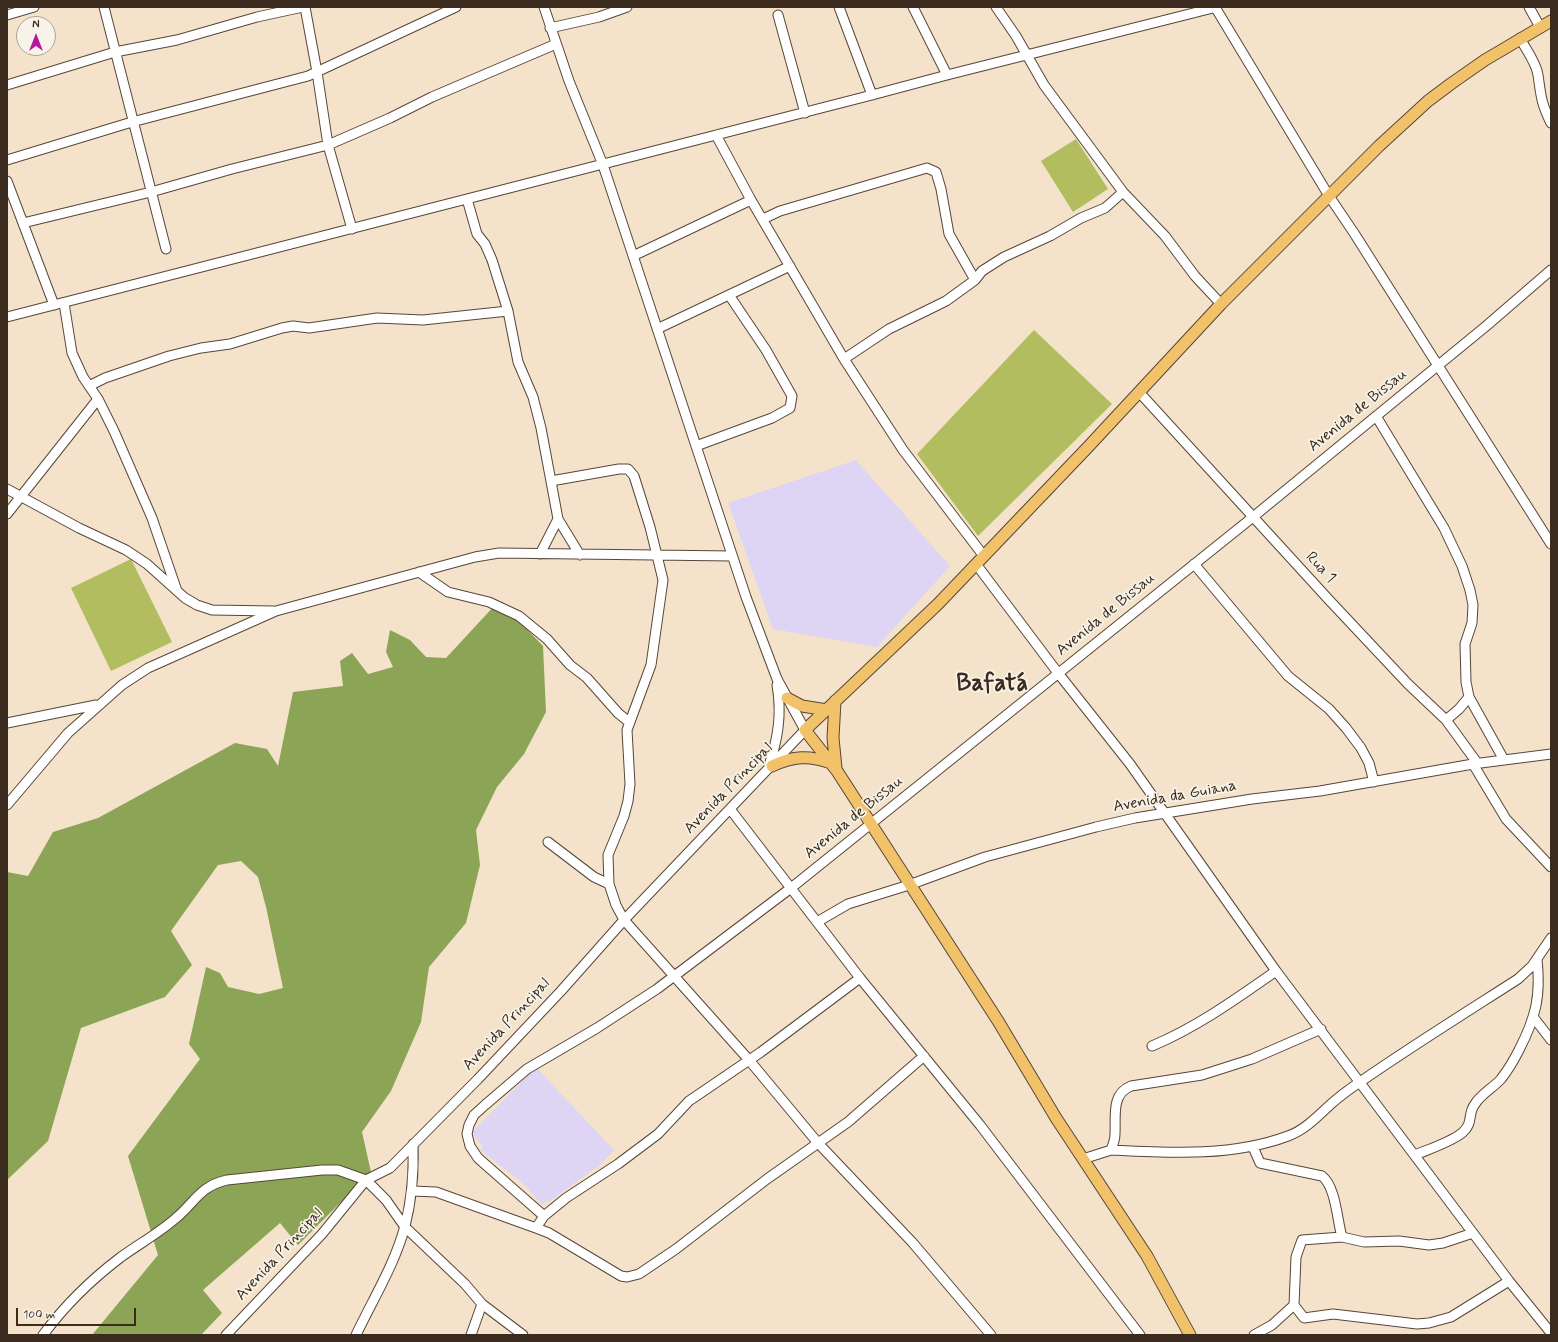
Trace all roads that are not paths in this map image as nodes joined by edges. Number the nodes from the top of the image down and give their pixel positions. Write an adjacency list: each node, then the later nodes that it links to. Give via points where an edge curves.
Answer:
1 (34, 7): 13 (street)
2 (104, 7): 20 (street)
3 (304, 7): 20 (street, via 257,17 177,40); 22 (street)
4 (456, 7): 22 (street)
5 (544, 7): 17 (street)
6 (627, 7): 17 (street)
7 (839, 7): 25 (street)
8 (913, 7): 23 (street)
9 (996, 7): 21 (street)
10 (1216, 7): 12 (street); 36 (street)
11 (1529, 7): 16 (street)
12 (1198, 9): 21 (street)
13 (7, 15)
14 (778, 15): 26 (street)
15 (1551, 21): 16 (main road)
16 (1540, 27): 18 (main road)
17 (550, 28): 19 (street)
18 (1520, 38): 28 (street, via 1538,74 1544,108); 36 (main road, via 1428,101)
19 (556, 44): 30 (street); 32 (street)
20 (115, 52): 24 (street); 27 (street)
21 (1028, 56): 23 (street); 35 (street, via 1044,85)
22 (317, 72): 27 (street, via 285,83); 30 (street)
23 (947, 75): 25 (street)
24 (7, 85)
25 (872, 95): 26 (street)
26 (805, 113): 29 (street)
27 (132, 122): 31 (street); 34 (street)
28 (1551, 123)
29 (716, 136): 32 (street); 38 (street)
30 (328, 145): 34 (street, via 232,168); 41 (street)
31 (7, 160)
32 (603, 165): 37 (street); 43 (street)
33 (7, 181): 40 (street)
34 (151, 192): 40 (street); 42 (street)
35 (1123, 192): 46 (street, via 1105,208 1004,257 982,271); 49 (street, via 1157,227 1195,276)
36 (1329, 196): 49 (main road); 55 (street)
37 (467, 199): 41 (street); 51 (street, via 477,234 486,244)
38 (751, 200): 39 (street); 43 (street)
39 (763, 219): 44 (street); 46 (street, via 780,211 927,168 936,172 949,234)
40 (23, 223): 50 (street)
41 (352, 229): 48 (street)
42 (166, 249)
43 (633, 256): 53 (street)
44 (790, 266): 47 (street); 54 (street)
45 (1551, 270): 55 (street, Avenida de Bissau)
46 (975, 280): 54 (street, via 946,301 889,329)
47 (729, 295): 53 (street); 60 (street, via 766,350 792,396 792,403 790,408 772,418)
48 (64, 303): 50 (street); 56 (street, via 72,353)
49 (1221, 304): 57 (main road)
50 (54, 305): 52 (street)
51 (508, 311): 56 (street, via 423,320 377,318 309,328 293,326 230,344 169,356); 61 (street, via 518,362 533,397 542,428)
52 (7, 317)
53 (656, 329): 60 (street)
54 (844, 359): 72 (street, via 903,450)
55 (1438, 365): 59 (street, Avenida de Bissau); 67 (street)
56 (89, 386): 58 (street)
57 (1139, 392): 65 (street, Rua 1); 72 (main road)
58 (98, 399): 63 (street); 75 (street, via 152,518)
59 (1376, 416): 65 (street, Avenida de Bissau); 79 (street, via 1444,528 1470,590 1473,605 1472,623 1464,656)
60 (696, 446): 71 (street)
61 (551, 481): 66 (street); 70 (street, via 628,469 634,476)
62 (7, 489): 63 (street)
63 (20, 496): 64 (street); 75 (street, via 126,550 147,564)
64 (7, 514)
65 (1253, 517): 73 (street, Avenida de Bissau); 84 (street, Rua 1, via 1408,684)
66 (558, 519): 68 (street); 69 (street)
67 (1551, 544)
68 (540, 554): 69 (street); 74 (street, via 499,553)
69 (580, 555): 70 (street)
70 (658, 556): 71 (street); 85 (street, via 663,580 656,643 645,685)
71 (732, 556): 78 (street)
72 (979, 559): 77 (street); 81 (main road, via 913,629)
73 (1194, 564): 77 (street, Avenida de Bissau); 93 (street, via 1288,676 1329,709 1346,728 1361,748)
74 (419, 572): 76 (street); 85 (street, via 448,592 489,602 519,616 547,639)
75 (177, 591): 76 (street, via 197,605 212,610)
76 (276, 611): 82 (street, via 148,668)
77 (1058, 673): 96 (street); 97 (street, Avenida de Bissau)
78 (777, 679): 80 (street); 92 (street, via 780,725)
79 (1469, 697): 84 (street, via 1460,709); 89 (street)
80 (787, 698): 83 (main road, via 802,706); 87 (street)
81 (835, 701): 83 (main road); 91 (main road)
82 (97, 705): 86 (street); 94 (street, via 55,747)
83 (827, 710): 87 (main road)
84 (1446, 720): 90 (street, Rua 1)
85 (629, 722): 100 (street, via 628,801 608,854)
86 (7, 723)
87 (805, 730): 91 (main road); 92 (street, Avenida Principal)
88 (1551, 754): 89 (street, Avenida da Guiana)
89 (1504, 760): 90 (street, Avenida da Guiana)
90 (1476, 764): 93 (street, Avenida da Guiana); 99 (street, Rua 1, via 1506,819)
91 (834, 767): 92 (main road, via 817,758 805,756 787,760); 97 (main road)
92 (770, 768): 95 (street, Avenida Principal)
93 (1374, 782): 96 (street, Avenida da Guiana)
94 (7, 805)
95 (730, 809): 102 (street); 103 (street, Avenida Principal)
96 (1165, 813): 101 (street, Avenida da Guiana, via 1073,832 985,857); 107 (street)
97 (870, 825): 101 (main road); 102 (street, Avenida de Bissau)
98 (548, 842): 100 (street, via 594,877)
99 (1551, 867)
100 (609, 884): 103 (street)
101 (909, 884): 104 (street, Avenida da Guiana, via 848,904); 122 (main road)
102 (791, 888): 104 (street); 108 (street, Avenida de Bissau)
103 (624, 920): 108 (street); 118 (street, Avenida Principal, via 527,1028)
104 (817, 922): 109 (street)
105 (1551, 938): 106 (street)
106 (1537, 959): 110 (street, via 1539,991); 116 (street, via 1518,979)
107 (1276, 971): 111 (street); 113 (street, via 1219,1010 1176,1036)
108 (674, 976): 115 (street); 125 (street, Avenida de Bissau, via 597,1028 528,1069 474,1115 467,1134 470,1146 478,1158)
109 (860, 978): 114 (street); 115 (street)
110 (1534, 1018): 112 (street); 121 (street, via 1502,1078 1475,1103 1467,1128 1456,1137)
111 (1321, 1029): 116 (street); 120 (street, via 1252,1059 1202,1075 1123,1089 1116,1103 1115,1135)
112 (1551, 1040)
113 (1152, 1046)
114 (924, 1056): 117 (street, via 848,1122); 140 (street)
115 (750, 1060): 117 (street); 125 (street, via 689,1101 658,1134)
116 (1360, 1082): 119 (street, via 1299,1131); 121 (street)
117 (818, 1143): 127 (street, via 676,1249 634,1276 620,1276 549,1233); 139 (street, via 912,1242)
118 (413, 1144): 123 (street, Avenida Principal, via 390,1168); 124 (street)
119 (1253, 1147): 120 (street, via 1188,1153); 129 (street, via 1260,1163 1322,1176 1328,1180)
120 (1111, 1150): 122 (street)
121 (1415, 1156): 128 (street)
122 (1083, 1159): 141 (main road, via 1146,1256)
123 (366, 1180): 126 (street, via 386,1200); 134 (street, via 338,1170 322,1170 215,1183 198,1194 177,1217 120,1258 80,1292); 135 (street, Avenida Principal, via 322,1234)
124 (412, 1190): 126 (street); 127 (street, via 436,1192)
125 (544, 1216): 127 (street)
126 (405, 1227): 131 (street, via 465,1284); 136 (street, via 385,1278)
127 (536, 1228)
128 (1473, 1233): 129 (street, via 1429,1245 1399,1241 1364,1242); 130 (street)
129 (1342, 1237): 132 (street, via 1302,1240 1296,1257)
130 (1510, 1281): 132 (street, via 1451,1317 1429,1323 1417,1324 1333,1314 1304,1318); 133 (street)
131 (482, 1304): 137 (street); 138 (street)
132 (1294, 1305): 142 (street, via 1272,1325)
133 (1551, 1333)
134 (43, 1335)
135 (226, 1335)
136 (356, 1335)
137 (471, 1335)
138 (522, 1335)
139 (991, 1335)
140 (1140, 1335)
141 (1190, 1335)
142 (1254, 1335)

